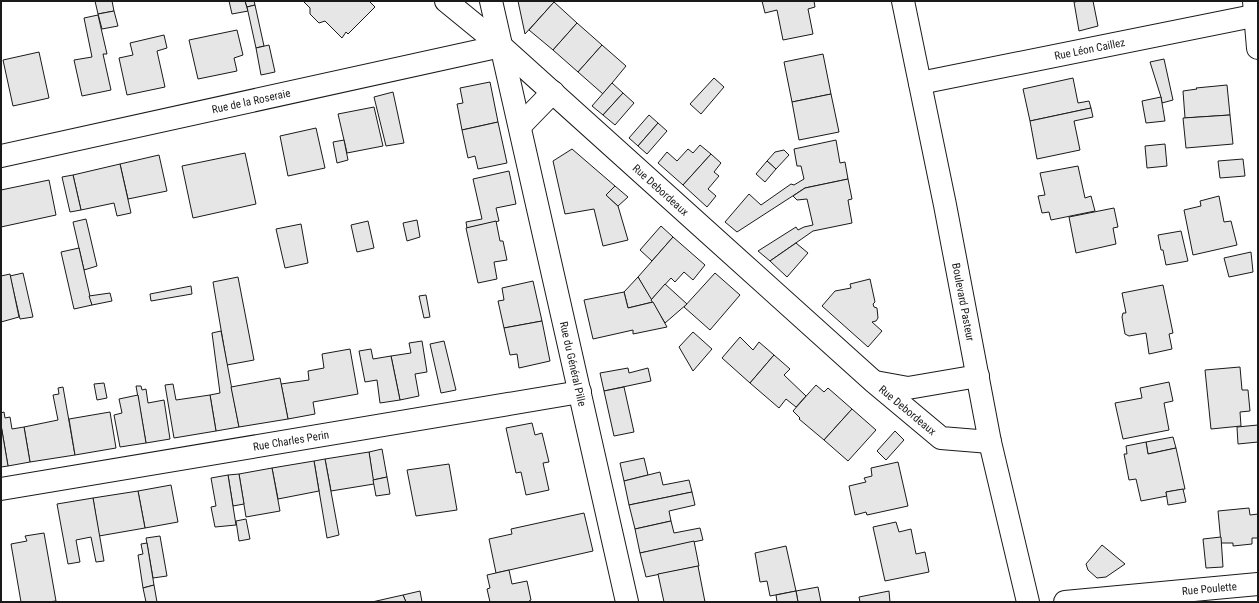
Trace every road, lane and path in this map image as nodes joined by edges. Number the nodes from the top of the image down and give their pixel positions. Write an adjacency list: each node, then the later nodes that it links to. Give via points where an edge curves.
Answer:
1 (446, 1): 5 (street, Rue Debordeaux)
2 (492, 1): 5 (street, Rue du Général Pille)
3 (903, 1): 7 (street, Boulevard Pasteur)
4 (1256, 11): 6 (street); 7 (street, Rue Léon Caillez)
5 (501, 46): 8 (street, Rue Debordeaux); 9 (street, Rue du Général Pille); 10 (street, Rue de la Roseraie)
6 (1258, 48)
7 (920, 83): 11 (street, Boulevard Pasteur)
8 (553, 92): 9 (street); 12 (street, Rue Debordeaux)
9 (520, 126): 13 (street, Rue du Général Pille)
10 (1, 156)
11 (978, 376): 12 (street, Rue Debordeaux, via 908,388); 14 (street, Boulevard Pasteur)
12 (874, 382): 14 (street, Rue Debordeaux, via 941,438)
13 (580, 392): 15 (street, Rue Charles Perin); 17 (street, Rue du Général Pille)
14 (990, 442): 18 (street, Boulevard Pasteur)
15 (1, 489)
16 (1258, 584): 19 (street, Rue Poulette)
17 (627, 602)
18 (1028, 602)
19 (1065, 602)

